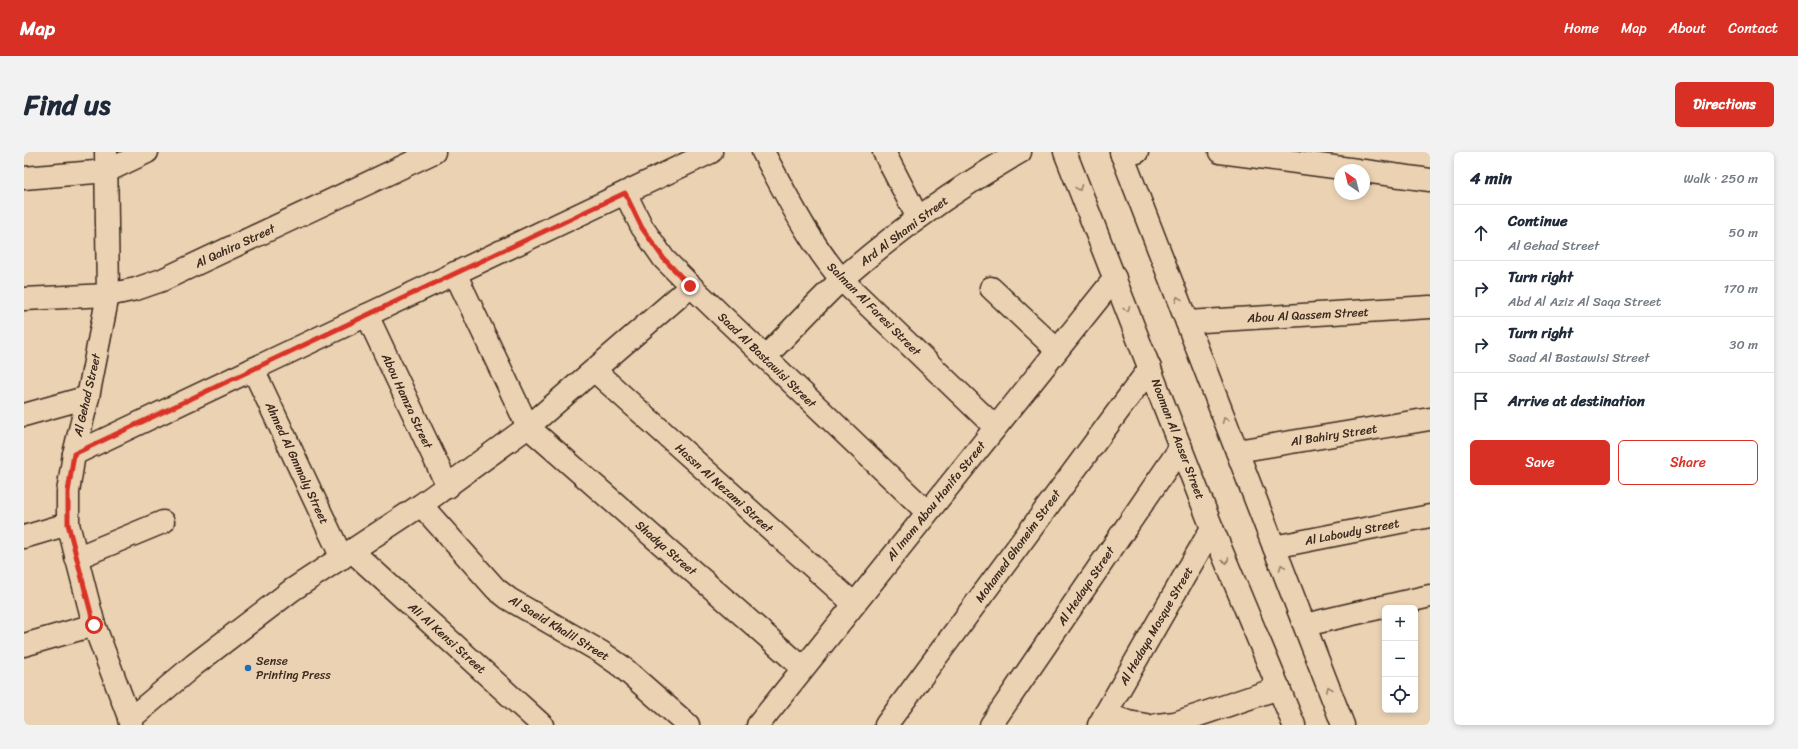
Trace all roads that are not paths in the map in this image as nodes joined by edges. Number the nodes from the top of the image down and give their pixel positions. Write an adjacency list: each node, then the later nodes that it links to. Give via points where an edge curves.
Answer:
1 (147, 152): 10 (street)
2 (434, 152): 22 (street, Al Qahira Street, via 162,280)
3 (711, 152): 15 (street)
4 (763, 152): 19 (street, Salman Al Faresi Street, via 813,242)
5 (884, 152): 16 (street)
6 (1020, 152): 16 (street, Ard Al Shami Street)
7 (1065, 152): 18 (street, Noaman Al Aaser Street, one-way to 18)
8 (1220, 152): 11 (street)
9 (1127, 153): 26 (street, one-way to 9)
10 (106, 161): 13 (street); 22 (street, Al Gehad Street)
11 (1334, 167)
12 (1370, 172): 14 (street)
13 (24, 178)
14 (1430, 180)
15 (625, 193): 17 (street); 20 (street, Saad Al Bastawisi Street, via 642,228 664,259)
16 (918, 218): 19 (street, Ard Al Shami Street)
17 (455, 273): 25 (street); 36 (street)
18 (1114, 278): 27 (street, Al Imam Abou Hanifa Street); 29 (street, Noaman Al Aaser Street, one-way to 29)
19 (842, 280): 28 (street, Ard Al Shami Street); 35 (street, Salman Al Faresi Street)
20 (690, 286): 28 (street, Saad Al Bastawisi Street); 31 (street)
21 (991, 288): 27 (street)
22 (108, 295): 23 (street, Al Qahira Street); 32 (street, Al Gehad Street)
23 (24, 299)
24 (1430, 307): 26 (street, Abou Al Qassem Street)
25 (367, 315): 30 (street); 40 (street, Abou Hamza Street)
26 (1187, 322): 38 (street, one-way to 26)
27 (1057, 350): 35 (street, Al Imam Abou Hanifa Street)
28 (765, 357): 42 (street, Saad Al Bastawisi Street)
29 (1150, 368): 37 (street, Noaman Al Aaser Street); 63 (street, Mohamed Ghoneim Street)
30 (253, 369): 39 (street); 49 (street, Ahmed Al Gmmaly Street)
31 (595, 371): 36 (street); 52 (street, Hassn Al Nezami Street)
32 (88, 397): 33 (street); 39 (street, Al Gehad Street)
33 (24, 415)
34 (1430, 419): 38 (street, Al Bahiry Street)
35 (995, 427): 42 (street, Al Imam Abou Hanifa Street)
36 (528, 428): 40 (street); 56 (street, Shadya Street)
37 (1181, 447): 46 (street, Noaman Al Aaser Street); 64 (street, Al Hedaya Street)
38 (1237, 451): 48 (street)
39 (74, 454): 45 (street, Al Gehad Street, via 68,492)
40 (448, 486): 41 (street)
41 (421, 505): 49 (street); 61 (street, Al Saeid Khalil Street, via 496,589 601,652)
42 (927, 512): 52 (street, Al Imam Abou Hanifa Street)
43 (1430, 516): 48 (street, Al Laboudy Street)
44 (163, 522): 50 (street)
45 (68, 524): 47 (street); 50 (street, Al Gehad Street)
46 (1212, 528): 57 (street, Noaman Al Aaser Street, one-way to 57); 58 (street, Al Hedaya Mosque Street)
47 (24, 537)
48 (1274, 547): 54 (street, one-way to 48)
49 (347, 555): 59 (street, via 292,590 240,629 194,665); 60 (street, Ali Al Kensi Street)
50 (76, 558): 53 (street, Al Gehad Street)
51 (1430, 596): 54 (street)
52 (854, 604): 56 (street, Al Imam Abou Hanifa Street)
53 (94, 625): 55 (street); 59 (street, Al Gehad Street)
54 (1305, 625): 68 (street, one-way to 54)
55 (24, 645)
56 (803, 668): 62 (street, Al Imam Abou Hanifa Street)
57 (1279, 688): 66 (street, via 1174,723); 67 (street, Noaman Al Aaser Street)
58 (1102, 720): 65 (street)
59 (130, 722)
60 (542, 725)
61 (688, 725)
62 (758, 725)
63 (886, 725)
64 (991, 725)
65 (1146, 725)
66 (1157, 725)
67 (1294, 725)
68 (1343, 725)

